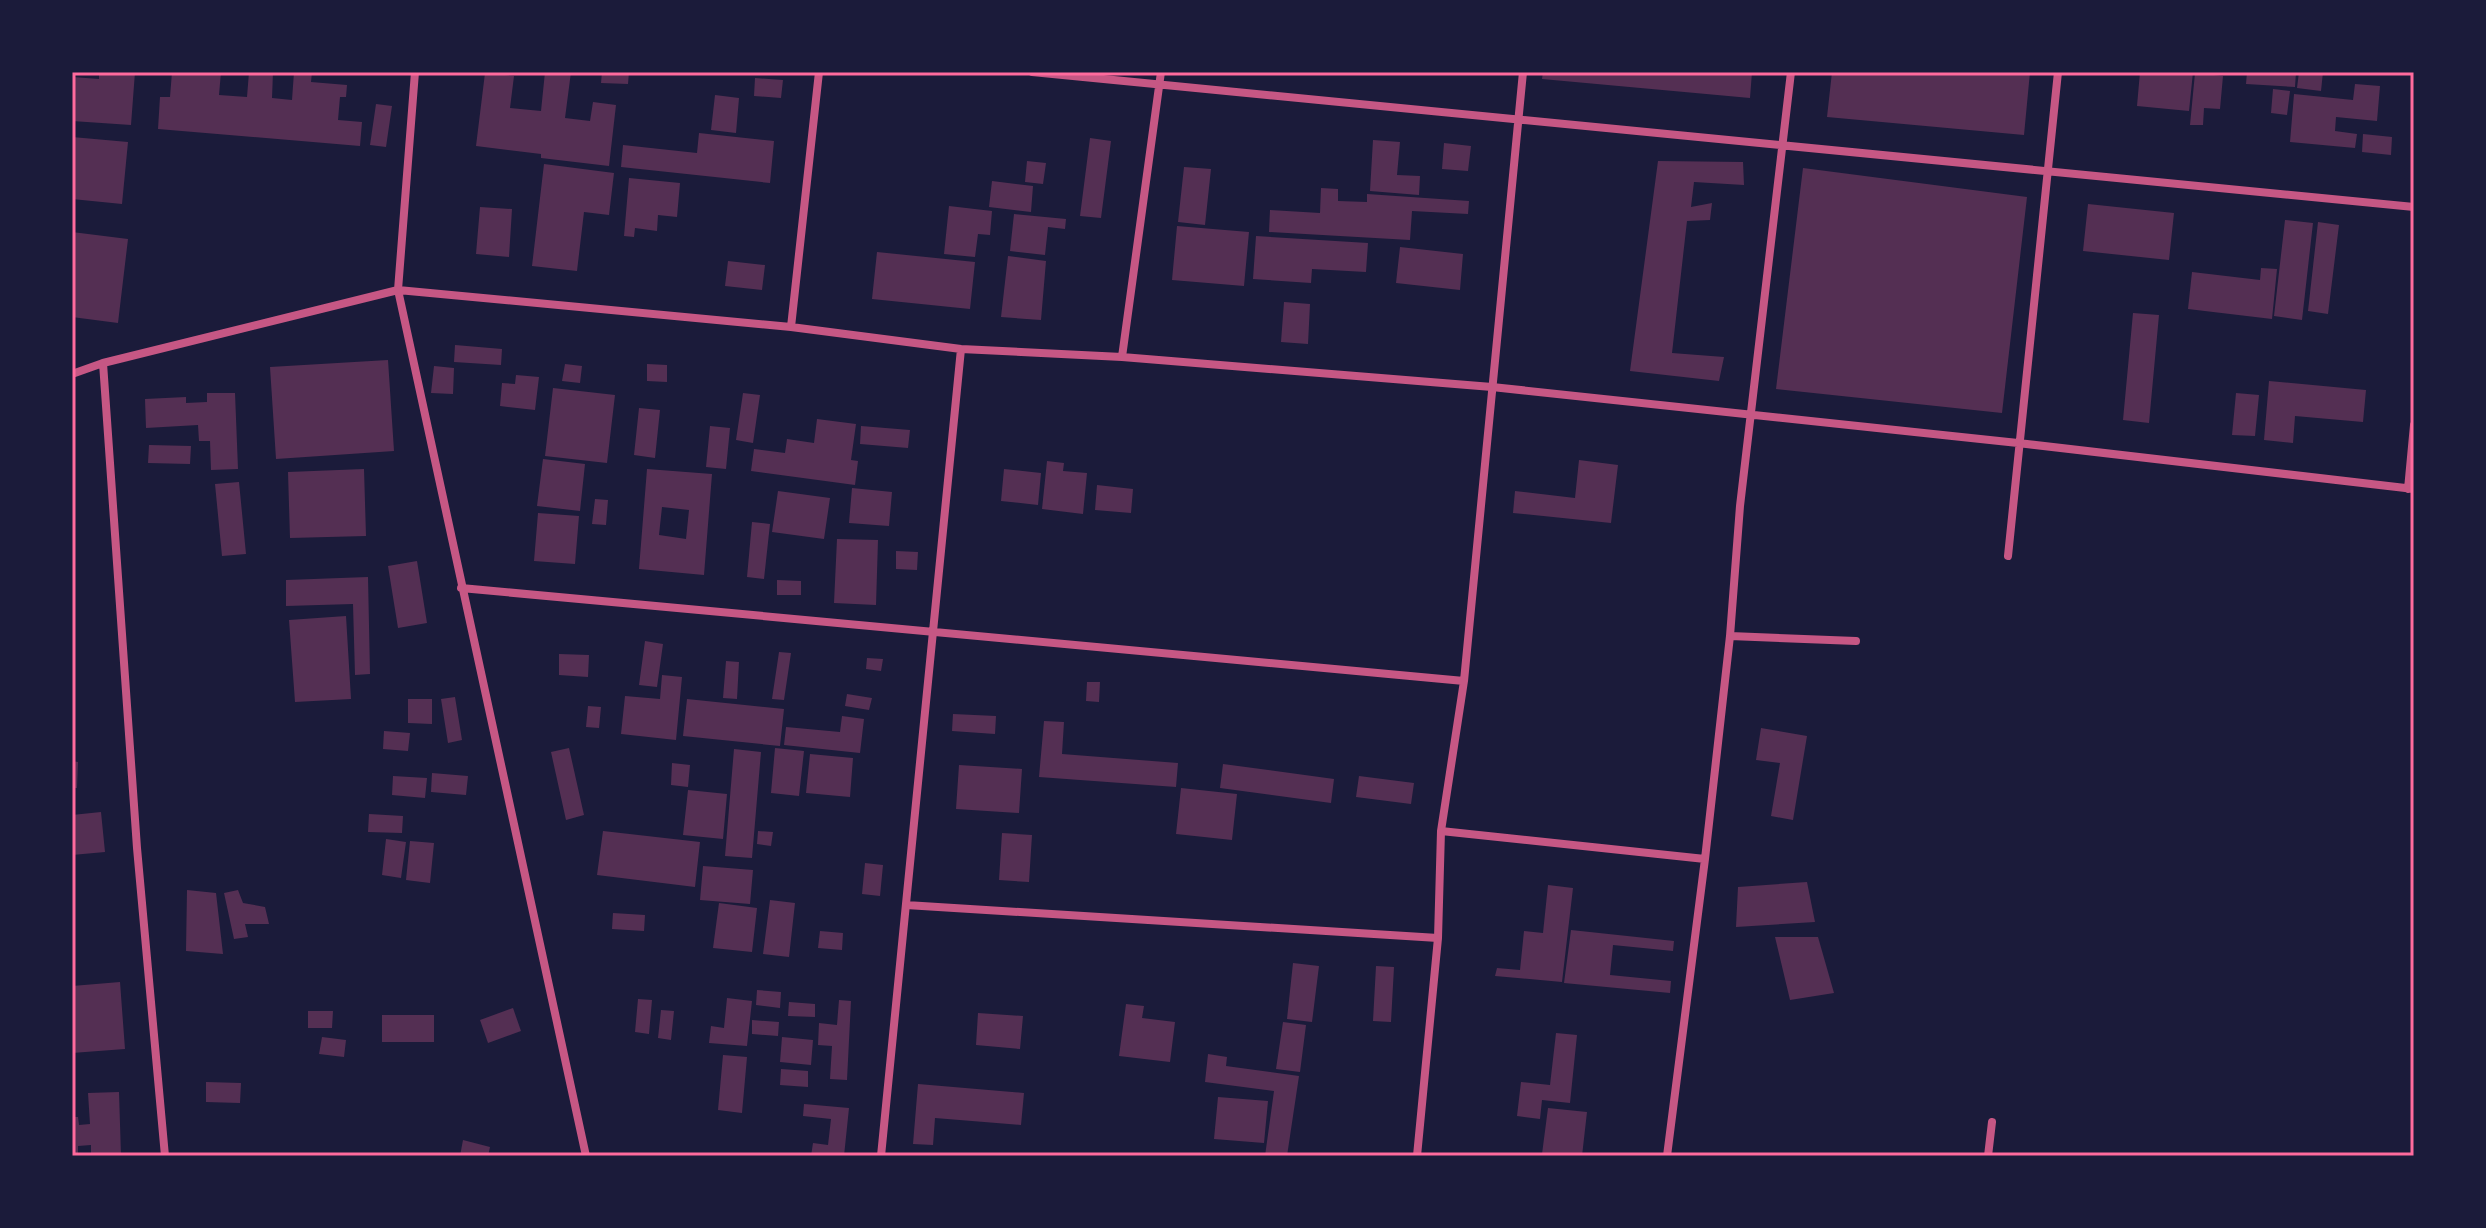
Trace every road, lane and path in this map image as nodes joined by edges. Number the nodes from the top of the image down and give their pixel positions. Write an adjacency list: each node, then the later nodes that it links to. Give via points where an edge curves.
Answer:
1 (415, 72): 13 (street)
2 (819, 72): 14 (street)
3 (1032, 72): 8 (street)
4 (1161, 72): 8 (street)
5 (1523, 72): 9 (street)
6 (1791, 72): 10 (street)
7 (2058, 72): 11 (street)
8 (1160, 85): 9 (street); 16 (street)
9 (1519, 120): 10 (street); 19 (street)
10 (1782, 146): 11 (street); 20 (street)
11 (2047, 171): 12 (street); 22 (street)
12 (2414, 207)
13 (398, 290): 14 (street); 17 (street); 25 (street)
14 (791, 327): 15 (street)
15 (961, 349): 16 (street); 26 (street)
16 (1122, 357): 19 (street)
17 (103, 363): 18 (street); 35 (street)
18 (72, 374)
19 (1492, 387): 20 (street); 29 (street)
20 (1750, 415): 22 (street); 27 (street)
21 (2414, 425): 23 (street)
22 (2018, 443): 23 (street); 24 (street)
23 (2411, 489)
24 (2008, 556)
25 (461, 588): 26 (street); 36 (street)
26 (933, 631): 29 (street); 32 (street)
27 (1730, 636): 28 (street); 31 (street)
28 (1856, 641)
29 (1464, 681): 30 (street)
30 (1441, 831): 31 (street); 33 (street)
31 (1705, 859): 39 (street)
32 (906, 905): 33 (street); 37 (street)
33 (1438, 938): 38 (street)
34 (1992, 1122): 40 (street)
35 (165, 1156)
36 (586, 1156)
37 (881, 1156)
38 (1417, 1156)
39 (1667, 1156)
40 (1988, 1156)

